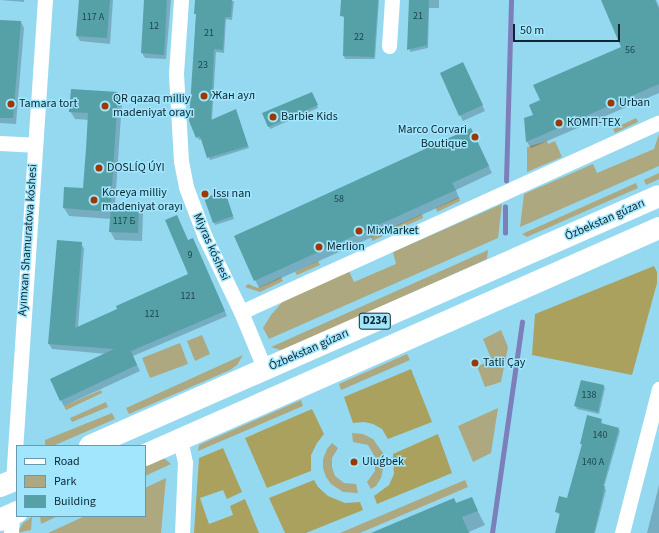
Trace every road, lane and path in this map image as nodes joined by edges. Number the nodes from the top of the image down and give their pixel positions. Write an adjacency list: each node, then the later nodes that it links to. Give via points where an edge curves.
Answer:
1 (44, 0): 7 (street, Ayımxan Shamuratova kóshesi)
2 (181, 0): 10 (street, Miyras kóshesi, via 176,74 181,161 186,187 205,237)
3 (392, 0): 4 (street)
4 (389, 46)
5 (659, 122): 10 (street)
6 (0, 143): 7 (street)
7 (34, 145): 16 (street, Ayımxan Shamuratova kóshesi)
8 (659, 196): 11 (main road, Ózbekstan gúzarı / D234)
9 (659, 228): 13 (main road, D234)
10 (241, 312): 11 (street, Miyras kóshesi)
11 (265, 370): 14 (main road, Ózbekstan gúzarı / D234)
12 (659, 389): 18 (street)
13 (180, 439): 15 (main road, D234); 17 (street, via 185,462)
14 (92, 445)
15 (146, 455)
16 (10, 482)
17 (182, 533)
18 (622, 533)

